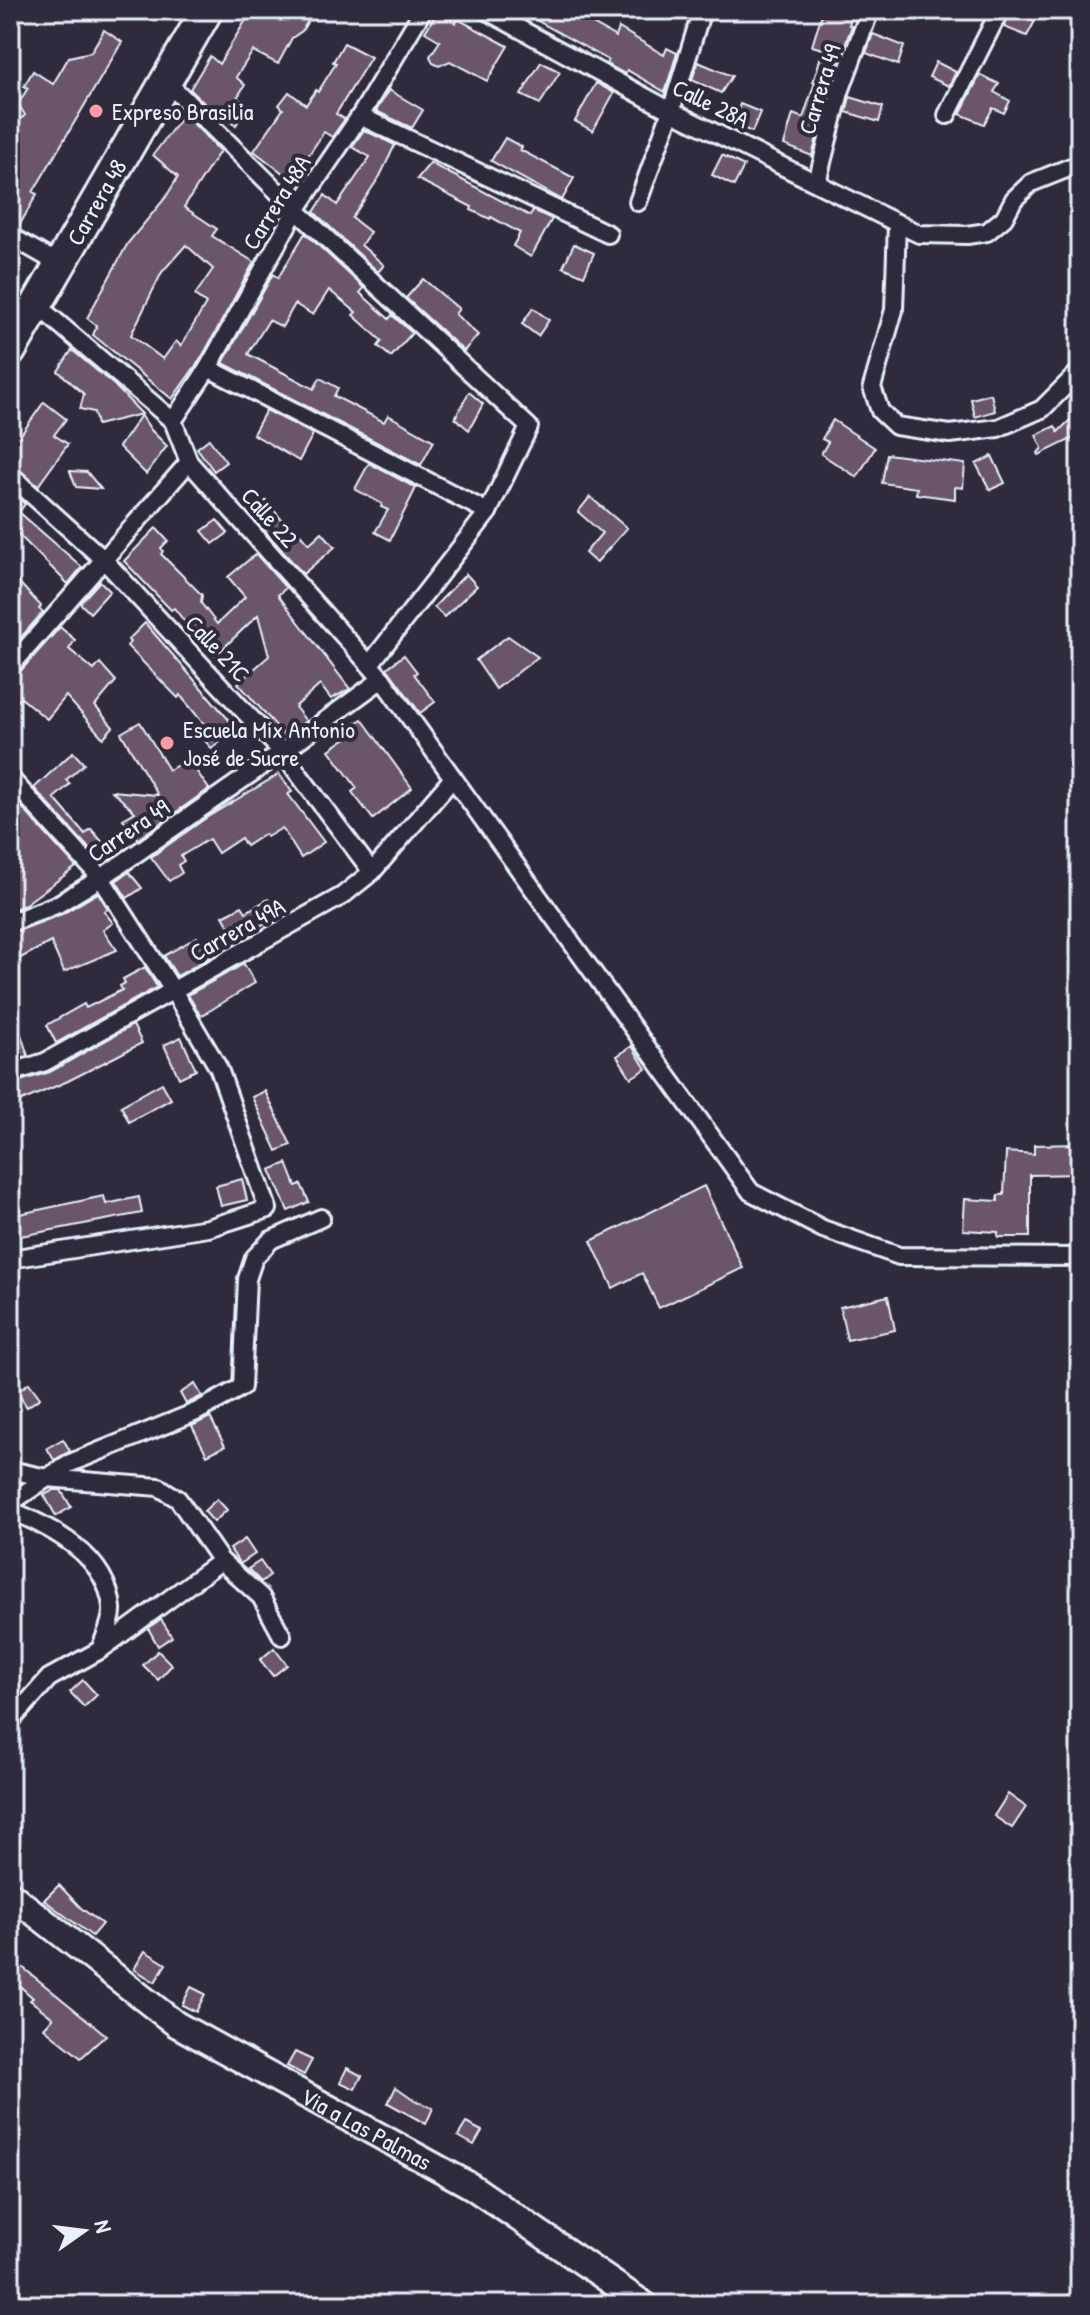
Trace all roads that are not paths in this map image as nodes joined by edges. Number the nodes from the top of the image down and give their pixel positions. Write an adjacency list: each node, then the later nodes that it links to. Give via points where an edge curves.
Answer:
1 (207, 10): 7 (highway, Carrera 48)
2 (423, 10): 10 (street, Carrera 48A)
3 (485, 10): 8 (street, Calle 28A)
4 (702, 10): 8 (street)
5 (870, 10): 12 (street, Carrera 49, via 840,92)
6 (1000, 10): 9 (street)
7 (166, 81): 14 (street); 18 (highway, Carrera 48)
8 (671, 111): 12 (street, Calle 28A); 13 (street)
9 (947, 115)
10 (360, 116): 14 (street, Carrera 48A); 16 (street)
11 (1080, 169): 15 (street, Calle 28A, via 1071,167 1031,183 987,232 919,234)
12 (817, 182): 15 (street, Calle 28A)
13 (638, 202)
14 (296, 210): 21 (street, Carrera 48A); 26 (street, via 529,427)
15 (897, 223): 22 (street, via 894,310 872,387 880,411 896,426 950,434 998,428 1042,409)
16 (608, 234)
17 (10, 236): 18 (street)
18 (61, 265): 19 (highway, Carrera 48)
19 (38, 306): 20 (highway, Carrera 48); 23 (street, Calle 22)
20 (10, 351)
21 (208, 368): 23 (street, Carrera 48A); 26 (street)
22 (1080, 371)
23 (173, 421): 24 (street, Calle 22)
24 (189, 462): 27 (street); 28 (street, Calle 22)
25 (10, 475): 27 (street, Calle 21C)
26 (488, 512): 28 (street)
27 (103, 559): 29 (street); 31 (street, Calle 21C)
28 (370, 664): 30 (street, Calle 22)
29 (10, 667)
30 (382, 679): 31 (street, Carrera 49); 33 (street, Calle 22)
31 (282, 752): 34 (street, Calle 21C); 35 (street, Carrera 49)
32 (10, 778): 35 (street)
33 (453, 778): 34 (street, Carrera 49A); 40 (street, Calle 22, via 751,1192 823,1229 899,1256)
34 (372, 872): 37 (street, Carrera 49A, via 342,896)
35 (101, 878): 36 (street, Carrera 49, via 58,904); 37 (street)
36 (10, 923)
37 (174, 992): 38 (street, Carrera 49A, via 45,1062); 41 (street, via 219,1069 268,1209 208,1228)
38 (10, 1073)
39 (321, 1218): 43 (street, via 271,1240 254,1258 247,1279 242,1387)
40 (1080, 1257)
41 (10, 1259)
42 (10, 1470): 43 (street)
43 (47, 1478): 44 (street); 46 (street, via 159,1487 178,1499)
44 (10, 1503)
45 (10, 1510): 48 (street, via 79,1548 104,1579 113,1611)
46 (221, 1561): 47 (street, via 261,1597); 48 (street)
47 (282, 1636)
48 (100, 1650): 49 (street, via 49,1678)
49 (10, 1722)
50 (10, 1894): 51 (street, Via a Las Palmas, via 176,2024 471,2186)
51 (645, 2305)

